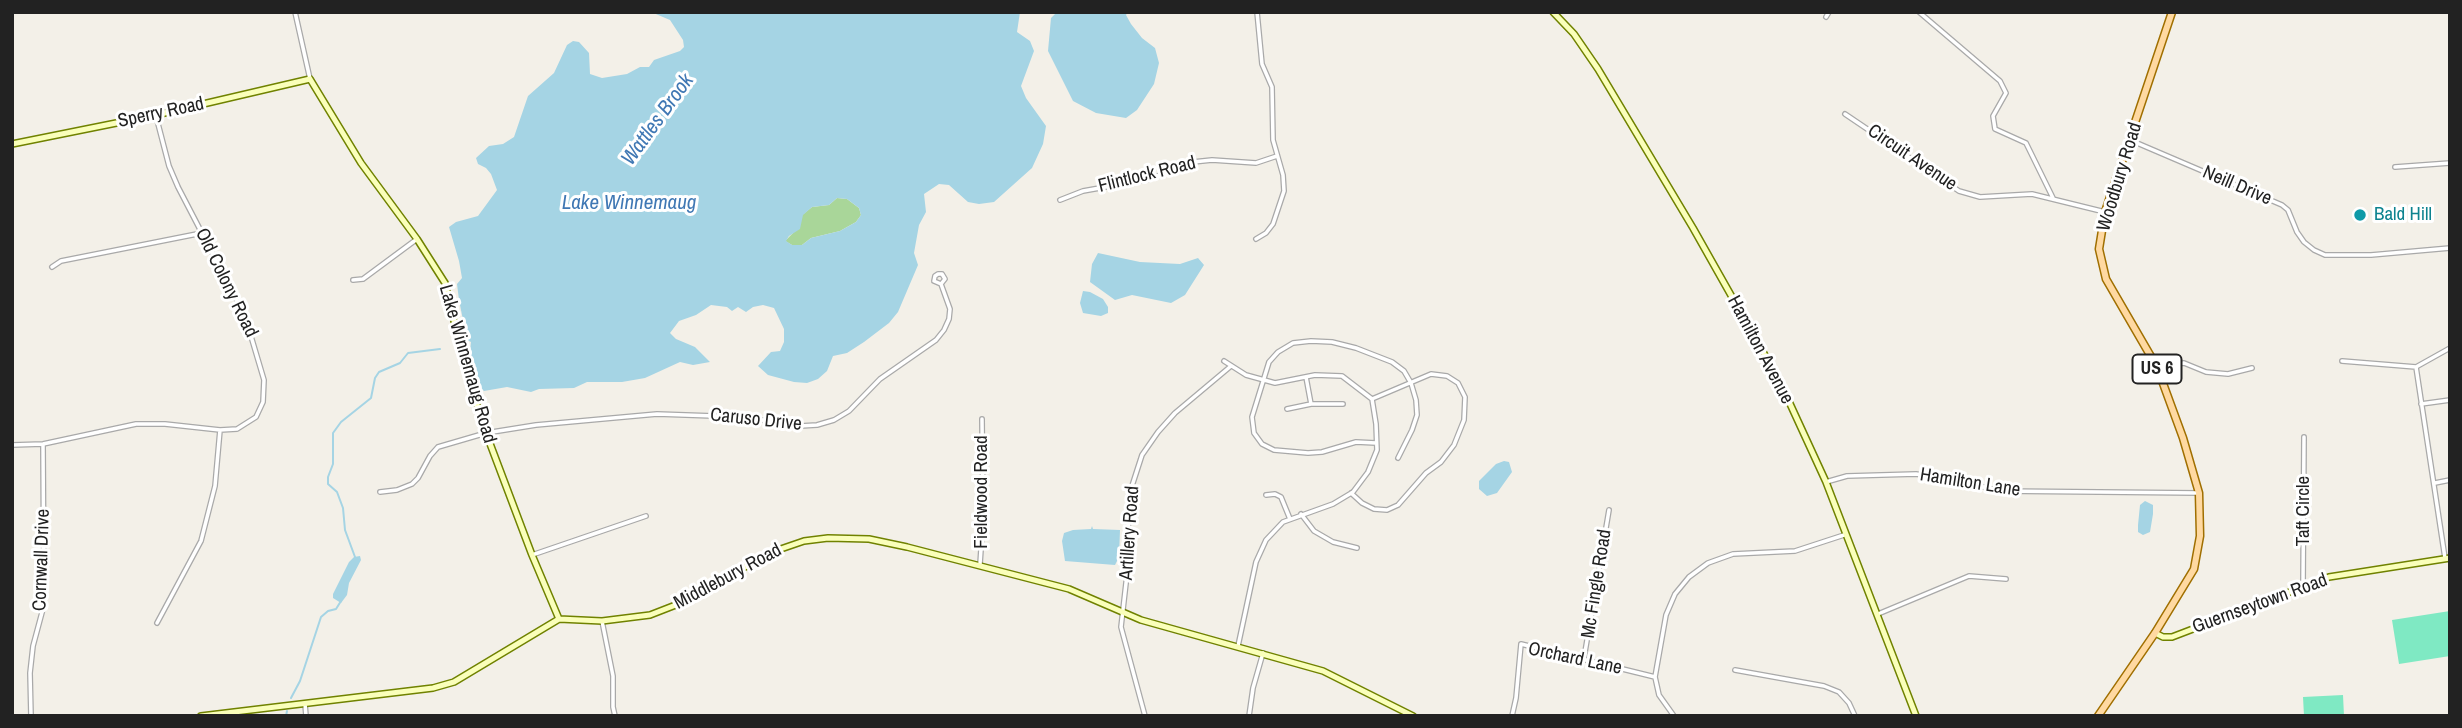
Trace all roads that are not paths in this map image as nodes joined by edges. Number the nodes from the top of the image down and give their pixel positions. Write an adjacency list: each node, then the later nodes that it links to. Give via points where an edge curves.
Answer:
1 (295, 12): 8 (street, Lake Winnemaug Road)
2 (1257, 12): 13 (street, via 1262,64 1272,87)
3 (1553, 12): 51 (street, Hamilton Avenue, via 1598,69 1693,228 1780,382)
4 (1829, 12): 7 (street)
5 (1919, 12): 16 (street, via 2000,81 2006,93 1993,116 1995,129 2026,143)
6 (2172, 12): 11 (main road, Woodbury Road / US 6)
7 (1826, 17)
8 (310, 79): 10 (street, Sperry Road); 20 (street, Lake Winnemaug Road, via 361,163)
9 (1845, 114): 16 (street, Circuit Avenue, via 1959,191 1980,197 2032,194)
10 (156, 115): 12 (street, Sperry Road); 19 (street, Old Colony Road, via 169,166)
11 (2130, 140): 18 (main road, Woodbury Road / US 6); 22 (street, Neill Drive, via 2282,205 2304,242 2325,255)
12 (12, 144)
13 (1277, 156): 17 (street, Flintlock Road, via 1256,163 1193,162 1150,179 1083,191); 21 (street, via 1284,191 1273,224)
14 (2450, 163): 15 (street)
15 (2395, 167)
16 (2053, 198): 18 (street, Circuit Avenue)
17 (1060, 200)
18 (2105, 212): 31 (main road, Woodbury Road / US 6, via 2099,249 2106,279)
19 (202, 233): 23 (street, via 61,261); 43 (street, Old Colony Road, via 245,316 264,380 263,402 256,417 237,429)
20 (417, 239): 24 (street, via 363,279); 44 (street, Lake Winnemaug Road, via 445,283)
21 (1256, 239)
22 (2450, 248)
23 (52, 267)
24 (353, 280)
25 (941, 284): 44 (street, Caruso Drive, via 950,309 944,330 834,420 800,426 743,417 647,415)
26 (2450, 348): 30 (street)
27 (1224, 361): 29 (street)
28 (2342, 361): 30 (street)
29 (1231, 366): 34 (street); 68 (street, Artillery Road, via 1175,413 1139,463 1129,503)
30 (2416, 367): 40 (street)
31 (2157, 368): 32 (street, via 2183,363 2228,374); 55 (main road, Woodbury Road / US 6)
32 (2252, 368)
33 (1306, 377): 34 (street, via 1275,383); 36 (street, via 1342,376); 38 (street)
34 (1262, 380): 35 (street, via 1278,352 1293,343 1311,341 1344,345 1392,362); 46 (street, via 1252,416 1254,433 1262,444 1274,450 1308,453 1356,442)
35 (1411, 383): 36 (street); 49 (street, via 1416,415); 54 (street, via 1431,374 1458,383 1465,397 1464,420 1454,445 1398,505 1374,509)
36 (1372, 400): 46 (street)
37 (2450, 400): 40 (street)
38 (1311, 404): 39 (street); 41 (street)
39 (1343, 404)
40 (2421, 404): 52 (street)
41 (1287, 408)
42 (982, 419): 65 (street, Fieldwood Road)
43 (220, 430): 47 (street, Old Colony Road, via 136,424); 72 (street, via 215,486 201,541)
44 (486, 433): 53 (street, Caruso Drive, via 438,447 412,484); 63 (street, Lake Winnemaug Road)
45 (2304, 438): 67 (street, Taft Circle)
46 (1376, 443): 54 (street, via 1368,472)
47 (43, 444): 48 (street, Old Colony Road); 81 (street, Cornwall Drive, via 44,605 33,646)
48 (12, 445)
49 (1398, 458)
50 (2450, 480): 52 (street)
51 (1826, 482): 55 (street, Hamilton Lane, via 1847,476 1916,474 1999,491); 61 (street, Hamilton Avenue)
52 (2435, 483): 64 (street)
53 (380, 492)
54 (1350, 493): 58 (street)
55 (2199, 493): 73 (main road, Woodbury Road / US 6, via 2200,536 2194,569)
56 (1266, 495): 60 (street, via 1281,497)
57 (1609, 510): 76 (street, Mc Fingle Road)
58 (1301, 514): 60 (street); 62 (street, via 1314,531)
59 (646, 516): 63 (street)
60 (1290, 519): 74 (street, via 1266,540 1256,562)
61 (1844, 535): 69 (street, Hamilton Avenue); 78 (street, via 1795,551 1733,554 1708,563 1689,577 1666,615)
62 (1357, 548)
63 (532, 555): 70 (street, Lake Winnemaug Road)
64 (2448, 558): 67 (street, Guernseytown Road, via 2354,572)
65 (980, 564): 68 (street, Middlebury Road, via 1069,589); 71 (street, Middlebury Road, via 869,539 812,540 769,553 666,610)
66 (2006, 579): 69 (street, via 1969,576)
67 (2304, 585): 73 (street, Guernseytown Road, via 2172,637)
68 (1123, 613): 74 (street, Middlebury Road); 85 (street, Artillery Road, via 1121,627)
69 (1878, 614): 90 (street, Hamilton Avenue)
70 (559, 620): 71 (street, Middlebury Road); 79 (street, via 454,682)
71 (602, 621): 84 (street)
72 (157, 623)
73 (2155, 633): 91 (main road, Woodbury Road / US 6)
74 (1238, 646): 75 (street, Middlebury Road)
75 (1262, 653): 80 (street, Middlebury Road, via 1323,671); 86 (street)
76 (1584, 658): 78 (street, Orchard Lane); 87 (street, Orchard Lane, via 1521,644)
77 (1735, 670): 89 (street, via 1824,686 1839,692)
78 (1655, 677): 88 (street, via 1659,695)
79 (305, 704): 82 (street); 83 (street)
80 (1412, 715)
81 (31, 716)
82 (201, 716)
83 (306, 716)
84 (615, 716)
85 (1145, 716)
86 (1250, 716)
87 (1512, 716)
88 (1674, 716)
89 (1855, 716)
90 (1916, 716)
91 (2098, 716)

